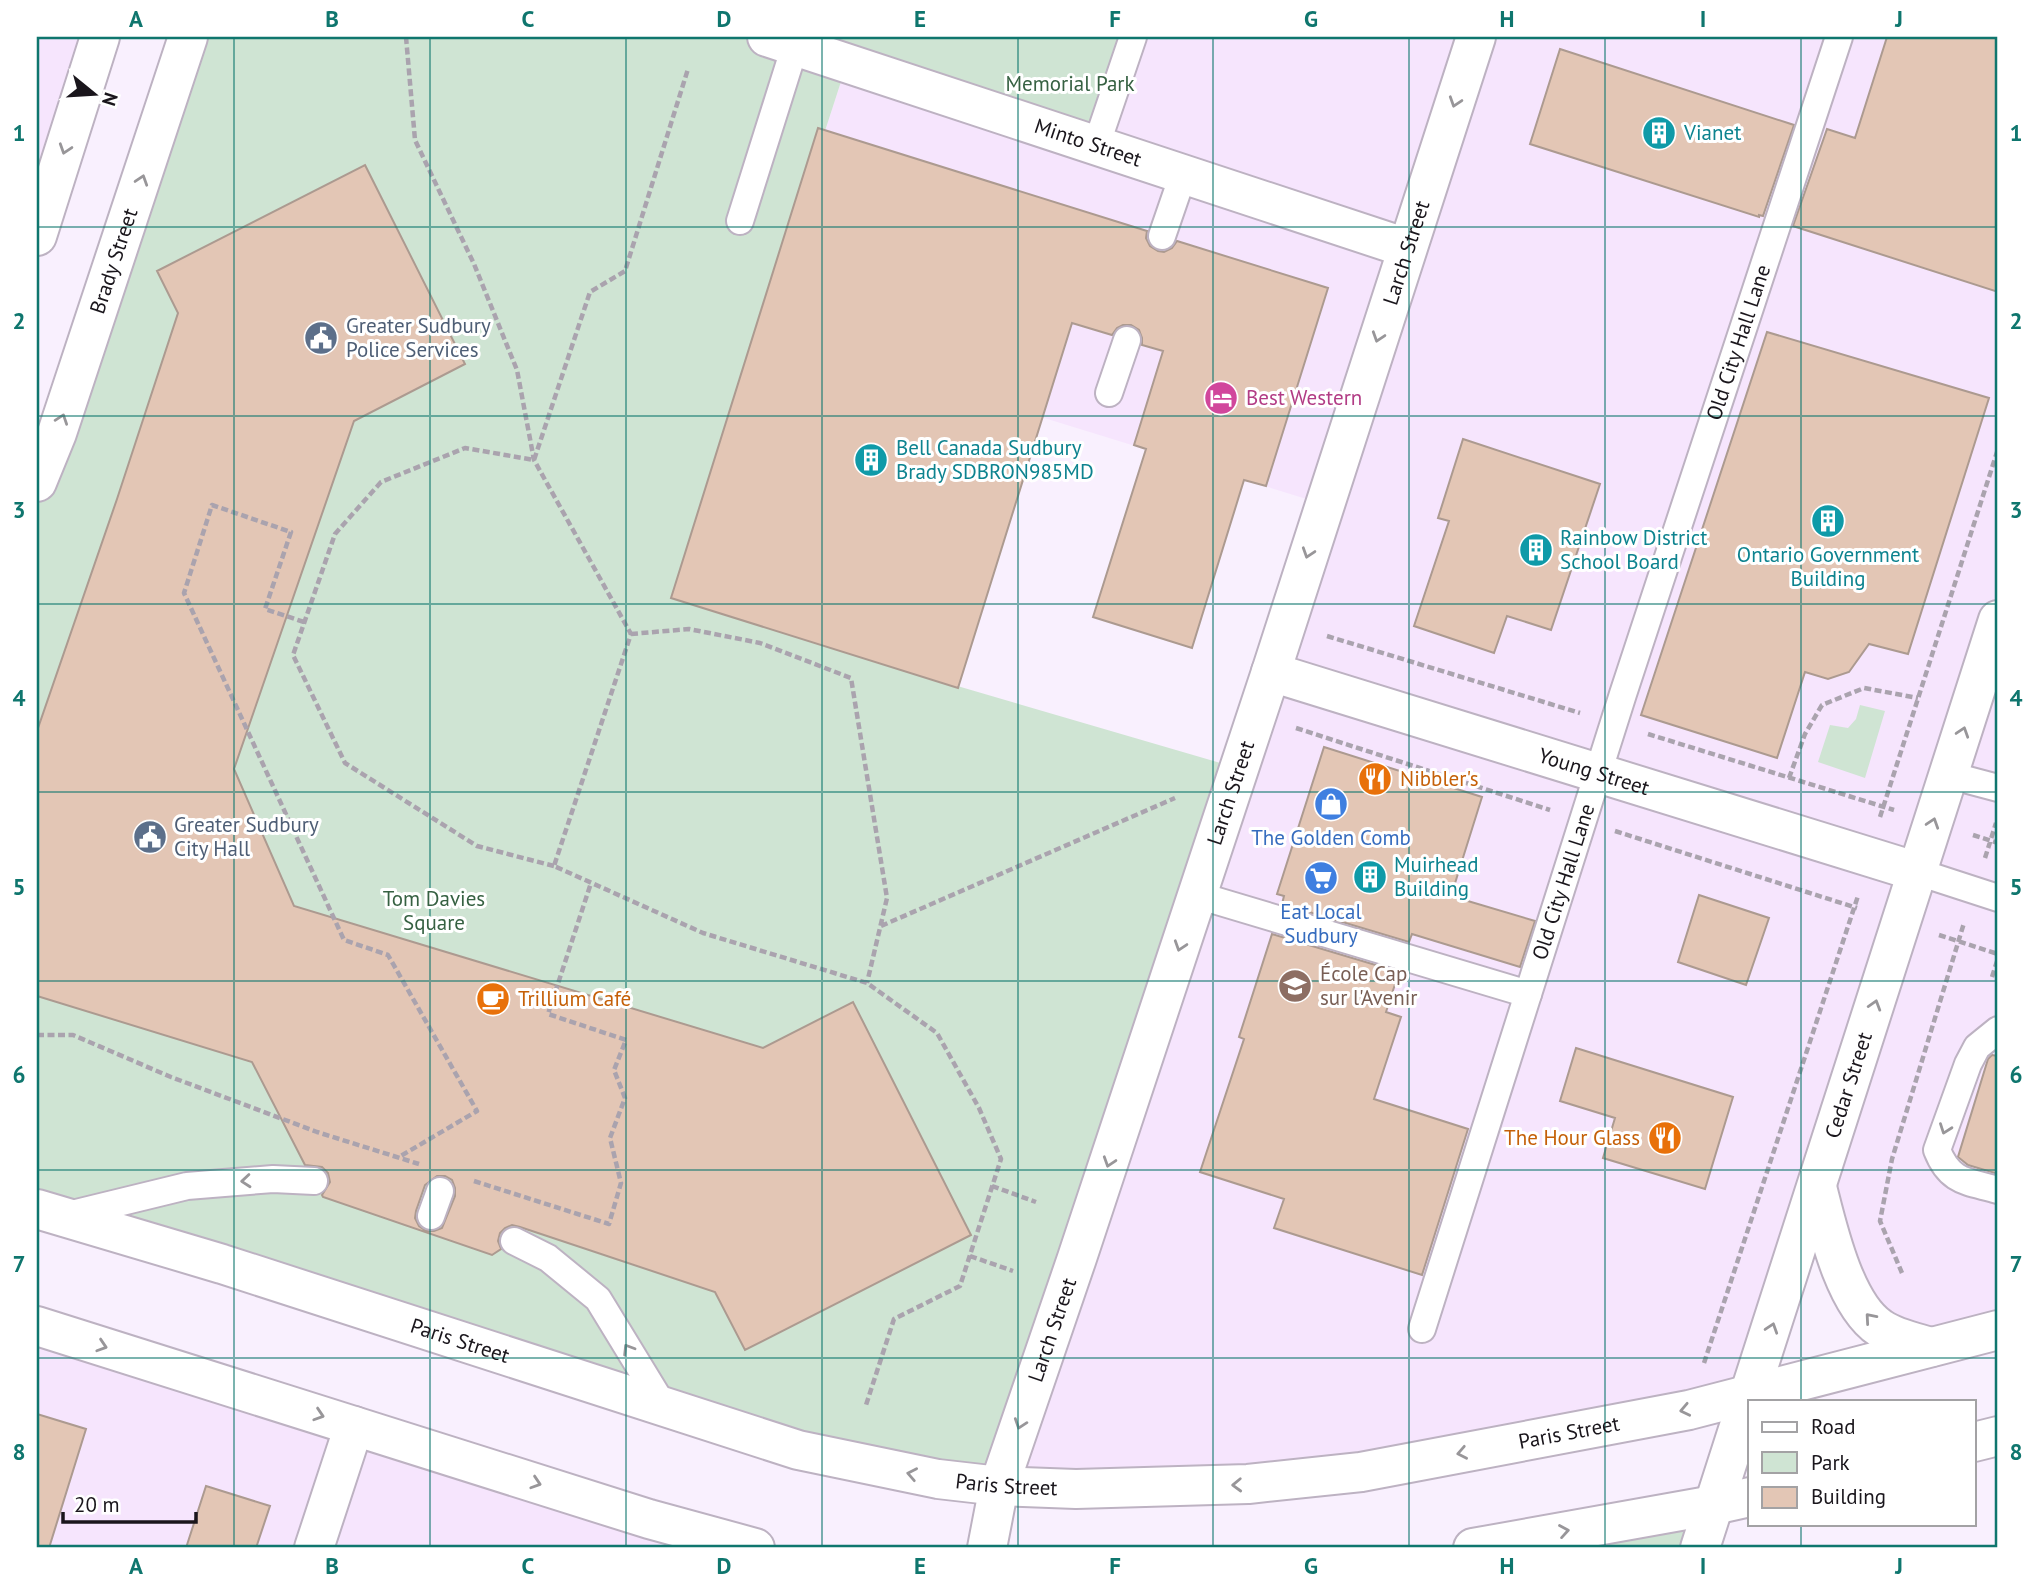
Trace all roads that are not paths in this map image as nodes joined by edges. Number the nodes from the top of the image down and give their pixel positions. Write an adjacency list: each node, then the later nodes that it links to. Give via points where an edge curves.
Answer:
1 (100, 37): 10 (street, one-way to 10)
2 (188, 37): 15 (street, Brady Street, one-way to 2)
3 (1133, 37): 7 (lane)
4 (1476, 37): 12 (street, Larch Street, one-way to 12)
5 (1839, 37): 19 (lane, Old City Hall Lane)
6 (781, 41): 7 (street, Minto Street); 9 (lane)
7 (1096, 146): 8 (street, Minto Street)
8 (1183, 175): 11 (lane); 12 (street, Minto Street)
9 (740, 221)
10 (37, 236)
11 (1162, 236)
12 (1407, 248): 17 (street, Larch Street, one-way to 17)
13 (1127, 340): 14 (lane)
14 (1109, 393)
15 (37, 482)
16 (1998, 620): 18 (street, Cedar Street)
17 (1271, 672): 19 (street, Young Street); 24 (street, Larch Street)
18 (1987, 692): 20 (street, Cedar Street, one-way to 18)
19 (1599, 774): 22 (street, Young Street); 25 (lane, Old City Hall Lane)
20 (1949, 775): 21 (lane); 22 (street, Cedar Street, one-way to 20)
21 (1998, 788)
22 (1918, 872): 23 (lane); 28 (street, Cedar Street, one-way to 22)
23 (1986, 894)
24 (1197, 895): 25 (lane); 45 (street, Larch Street, one-way to 45)
25 (1528, 994): 35 (lane, Old City Hall Lane)
26 (1998, 1030): 29 (lane, one-way to 29, via 1977,1047 1937,1150 1956,1178)
27 (314, 1181): 31 (lane, one-way to 31, via 273,1179 187,1186)
28 (1817, 1186): 37 (street, one-way to 28, via 1879,1328 1857,1303 1833,1248); 38 (street, Cedar Street, one-way to 28)
29 (1998, 1190)
30 (440, 1191): 32 (lane)
31 (50, 1212): 40 (street, Paris Street)
32 (431, 1216)
33 (514, 1241): 40 (lane, one-way to 33, via 597,1299 548,1258)
34 (37, 1326): 42 (street, one-way to 42)
35 (1422, 1329)
36 (1998, 1330): 37 (street, Paris Street)
37 (1931, 1347): 38 (street, Paris Street)
38 (1751, 1394): 39 (street, Cedar Street); 45 (street, Paris Street, one-way to 45, via 1689,1410 1348,1474 1248,1484 1076,1489)
39 (1750, 1400)
40 (664, 1407): 45 (street, Paris Street, one-way to 40, via 938,1479 798,1450)
41 (1748, 1411): 46 (street, Cedar Street)
42 (354, 1426): 47 (street); 48 (street, one-way to 48)
43 (1998, 1436): 44 (street)
44 (1976, 1442)
45 (999, 1486): 49 (street, Larch Street)
46 (1732, 1501): 50 (street, one-way to 46); 51 (street, Cedar Street)
47 (314, 1548)
48 (755, 1548)
49 (987, 1548)
50 (1473, 1548)
51 (1700, 1548)

